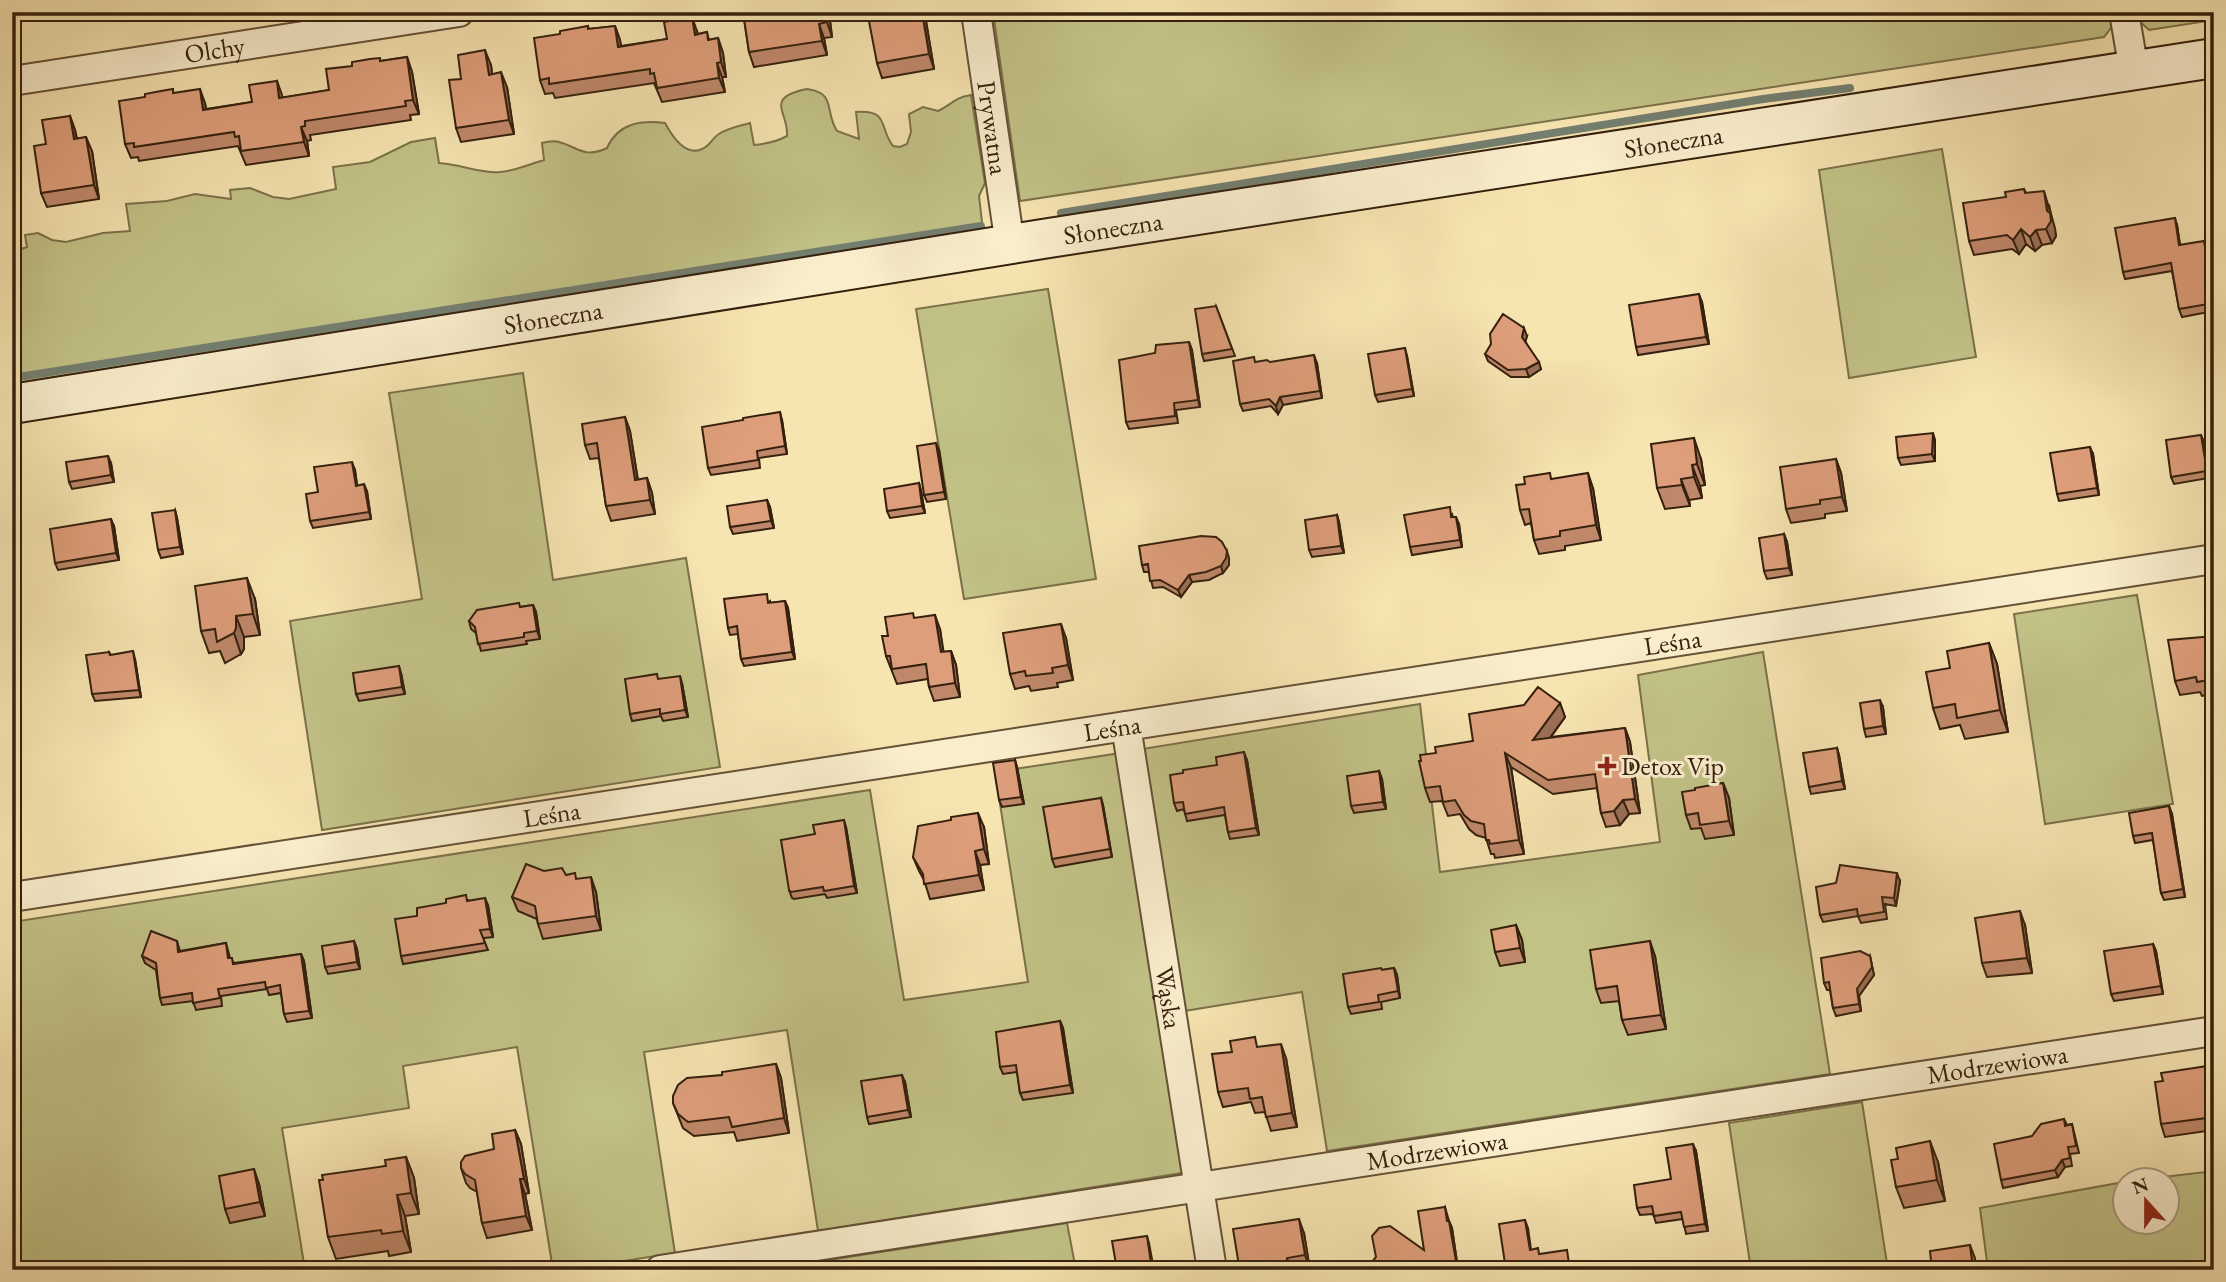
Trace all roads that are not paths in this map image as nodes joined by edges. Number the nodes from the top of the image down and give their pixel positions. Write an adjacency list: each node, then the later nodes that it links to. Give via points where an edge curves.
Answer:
1 (976, 12): 7 (street, Prywatna)
2 (2124, 12): 5 (street)
3 (448, 13): 6 (street, Olchy)
4 (2214, 58): 5 (main road, Słoneczna)
5 (2134, 71): 7 (main road, Słoneczna)
6 (12, 81)
7 (1010, 245): 8 (main road, Słoneczna)
8 (12, 404)
9 (2214, 559): 10 (street, Leśna)
10 (1126, 726): 11 (street, Leśna); 13 (street, Wąska)
11 (12, 897)
12 (2214, 1031): 13 (street, Modrzewiowa)
13 (1199, 1187): 14 (street, Modrzewiowa); 15 (street, Wąska)
14 (660, 1270)
15 (1212, 1270)

